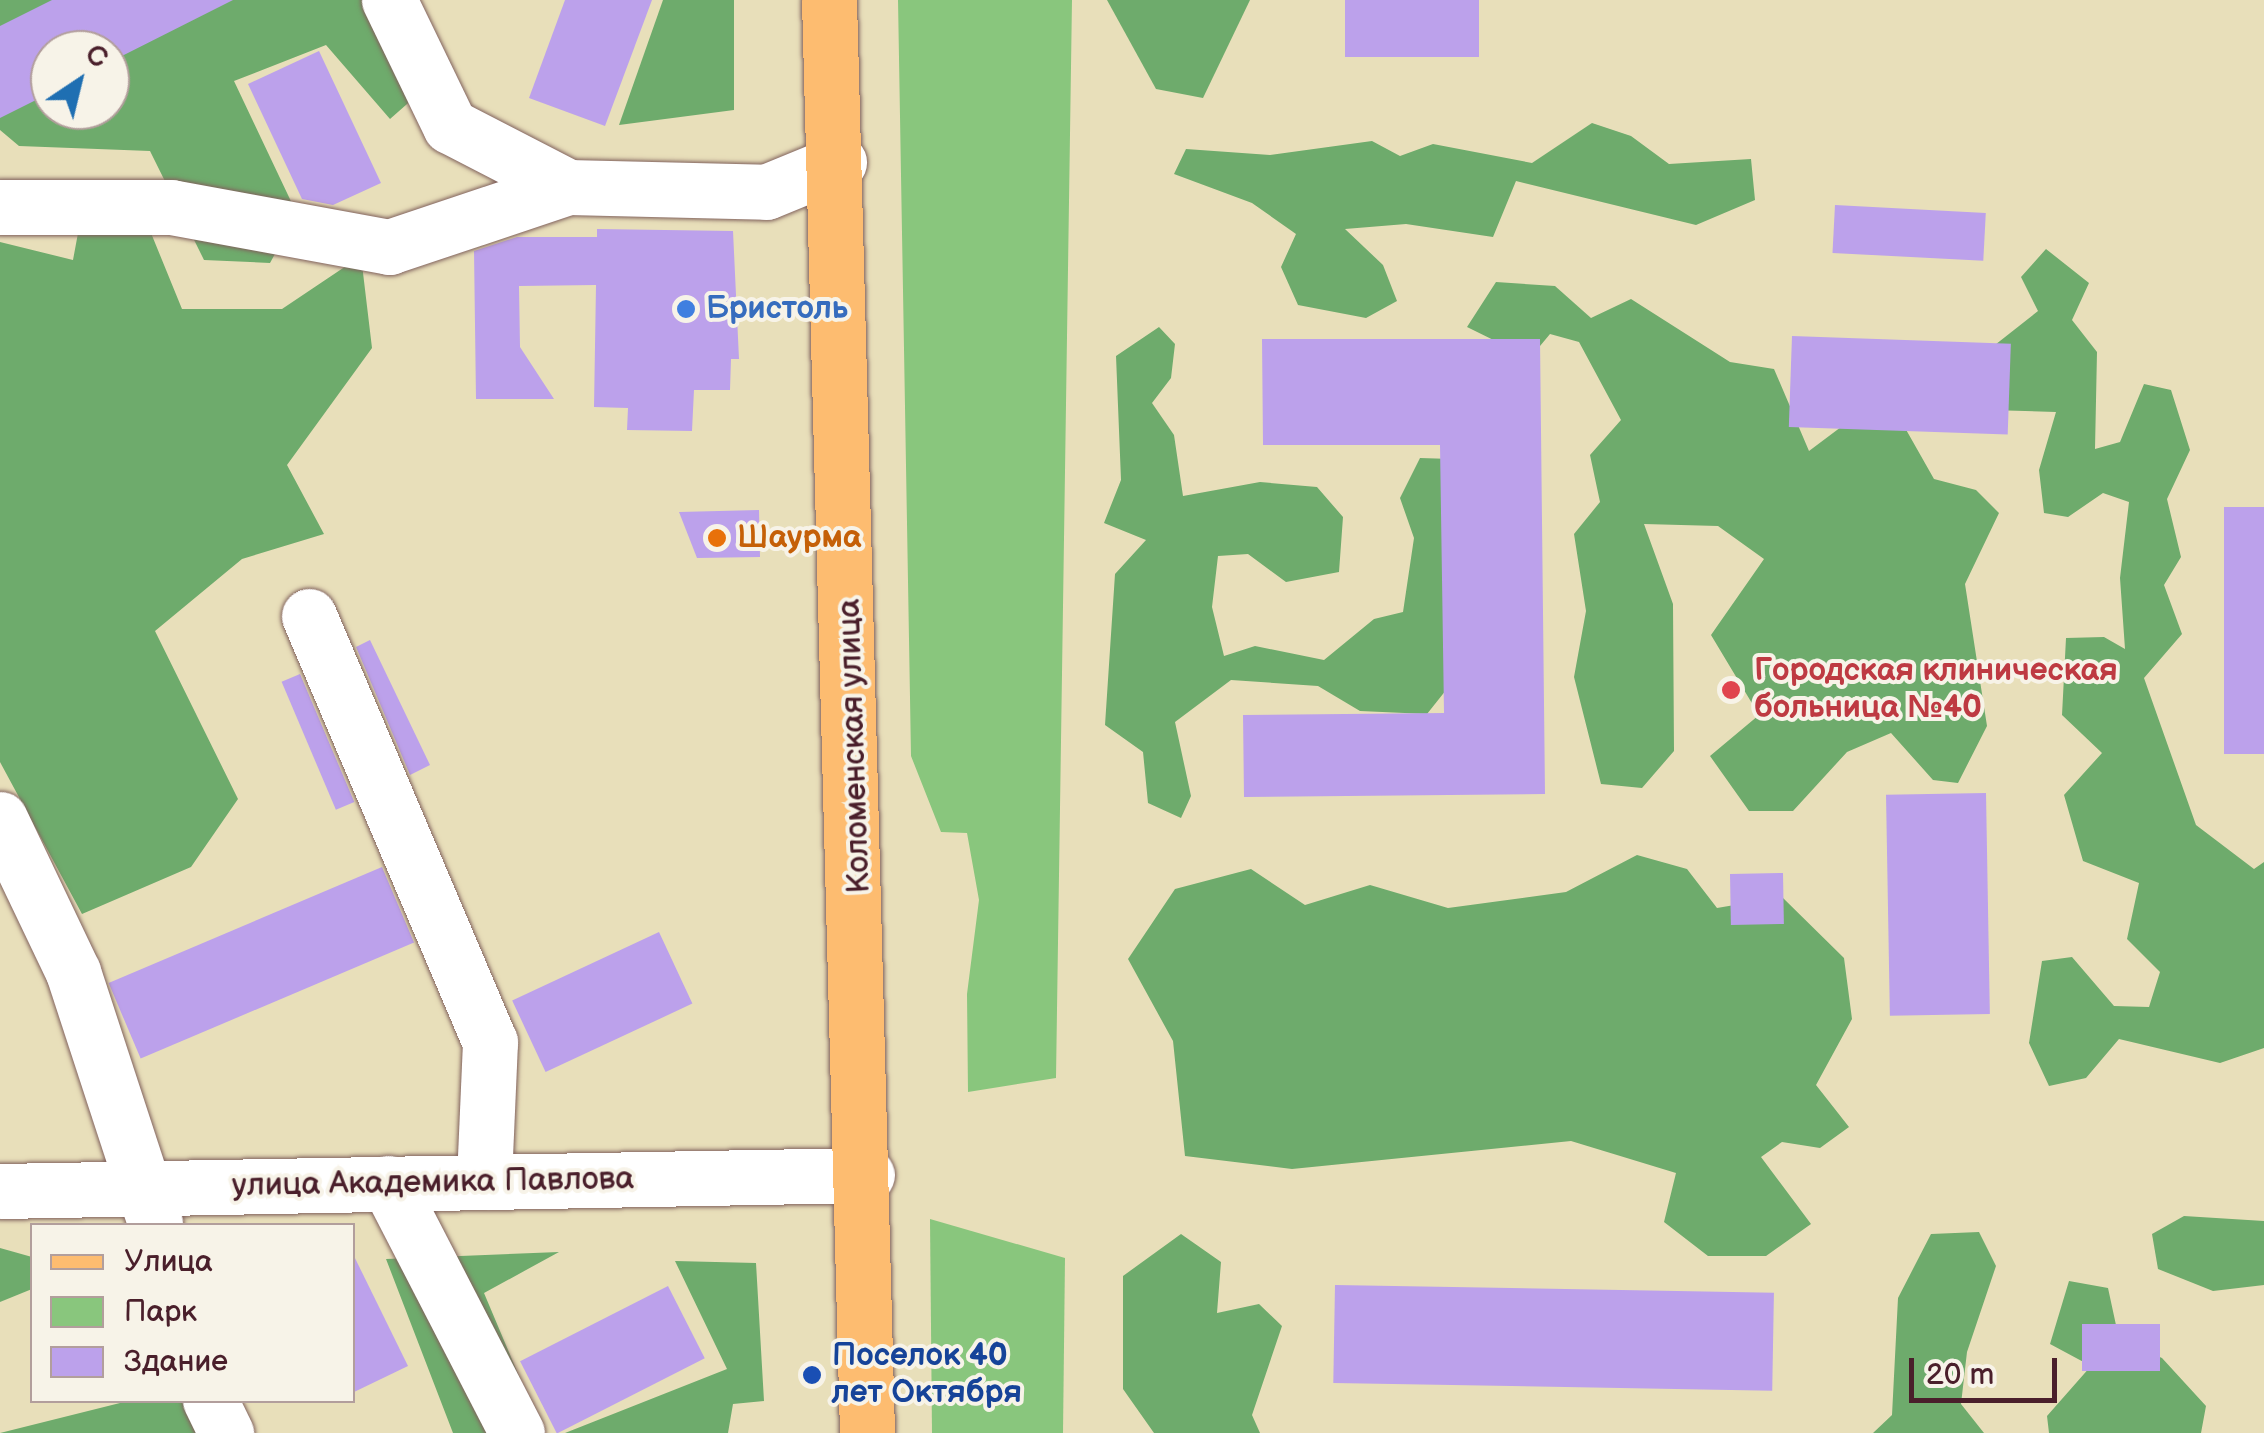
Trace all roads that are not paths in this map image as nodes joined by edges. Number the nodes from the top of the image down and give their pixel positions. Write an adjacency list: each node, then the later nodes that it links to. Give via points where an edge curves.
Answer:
1 (389, 0): 4 (street, via 450,126)
2 (829, 0): 3 (main road, Коломенская улица)
3 (839, 162): 4 (street, via 766,192); 8 (main road, Коломенская улица)
4 (568, 188): 5 (street, via 389,247 171,207)
5 (0, 207)
6 (310, 616): 9 (street, via 490,1042)
7 (0, 819): 12 (street, via 73,972)
8 (866, 1175): 9 (street, улица Академика Павлова); 16 (main road, Коломенская улица)
9 (484, 1182): 10 (street, улица Академика Павлова)
10 (388, 1183): 12 (street, улица Академика Павлова); 15 (street)
11 (0, 1191): 12 (street, улица Академика Павлова)
12 (152, 1207)
13 (211, 1403): 14 (street)
14 (226, 1433)
15 (517, 1433)
16 (866, 1433)

